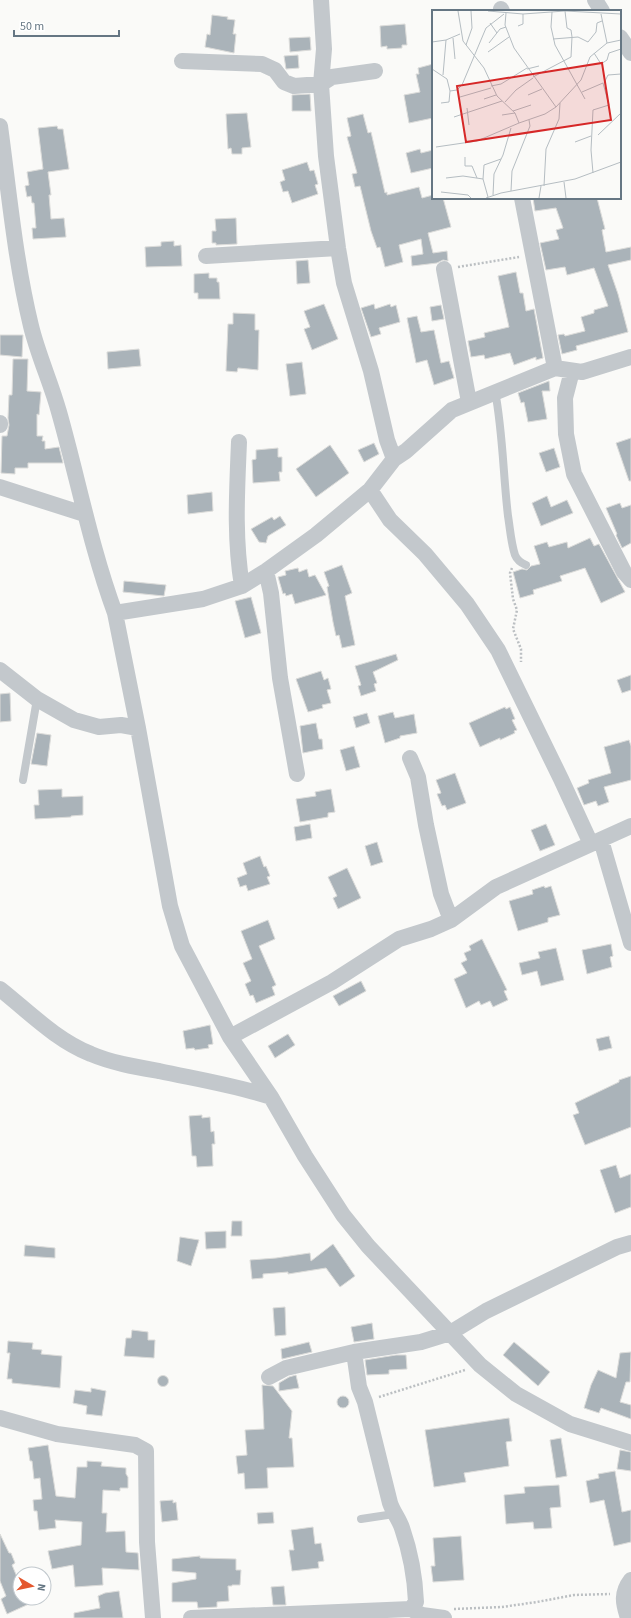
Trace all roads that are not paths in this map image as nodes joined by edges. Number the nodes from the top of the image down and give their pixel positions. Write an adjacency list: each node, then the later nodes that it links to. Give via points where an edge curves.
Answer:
1 (321, 0): 8 (street, via 324,49)
2 (595, 0): 3 (street)
3 (601, 10)
4 (621, 39): 5 (street)
5 (631, 54)
6 (182, 61): 8 (street, via 262,64 275,70 284,82 294,86)
7 (375, 71): 8 (street, via 332,77)
8 (321, 84): 11 (street, via 326,156)
9 (0, 126): 23 (street, via 19,269 31,327 59,411)
10 (522, 199): 15 (street)
11 (338, 248): 12 (street); 20 (street, via 344,283 372,371 387,440)
12 (206, 256)
13 (444, 269): 18 (street)
14 (631, 357): 16 (street, via 582,372)
15 (555, 368): 16 (street); 17 (street)
16 (572, 371): 26 (street, via 565,398 566,434 574,474 624,572)
17 (495, 391): 18 (street); 24 (lane, via 500,419 504,487 516,556)
18 (469, 402): 20 (street, via 452,410)
19 (239, 442): 27 (street, via 236,513 237,558)
20 (394, 459): 22 (street)
21 (0, 487): 23 (street)
22 (370, 490): 25 (street, via 316,535); 36 (street, via 390,520 425,554 486,630 561,779)
23 (84, 514): 28 (street)
24 (526, 566)
25 (266, 571): 27 (street); 33 (street, via 271,593 280,678)
26 (631, 580)
27 (242, 586): 28 (street, via 203,599)
28 (115, 613): 31 (street)
29 (0, 670): 30 (street)
30 (37, 699): 31 (street, via 74,720 98,727 121,725); 34 (lane)
31 (138, 728): 40 (street, via 170,906 182,946)
32 (410, 758): 37 (street, via 418,776 441,894)
33 (297, 774)
34 (23, 780)
35 (631, 826): 36 (street)
36 (596, 842): 37 (street, via 496,887); 38 (street)
37 (451, 920): 40 (street, via 431,930 399,939 332,982)
38 (631, 943)
39 (0, 989): 41 (street, via 51,1032 91,1054 132,1066 242,1088)
40 (230, 1037): 41 (street)
41 (271, 1097): 43 (street, via 343,1215 368,1246)
42 (631, 1243): 43 (street, via 617,1247 486,1310)
43 (450, 1333): 44 (street, via 421,1342); 47 (street, via 480,1365 516,1394 570,1424)
44 (354, 1352): 45 (street, via 286,1368); 48 (street, via 359,1386)
45 (269, 1377)
46 (0, 1418): 53 (street, via 57,1434 135,1445 146,1451 147,1542)
47 (631, 1443)
48 (394, 1514): 49 (lane); 51 (street, via 402,1526 410,1558 416,1602)
49 (361, 1520)
50 (628, 1586): 55 (street, via 624,1605)
51 (411, 1609): 52 (street, via 422,1615); 54 (street)
52 (445, 1614)
53 (153, 1618)
54 (191, 1618)
55 (628, 1618)

